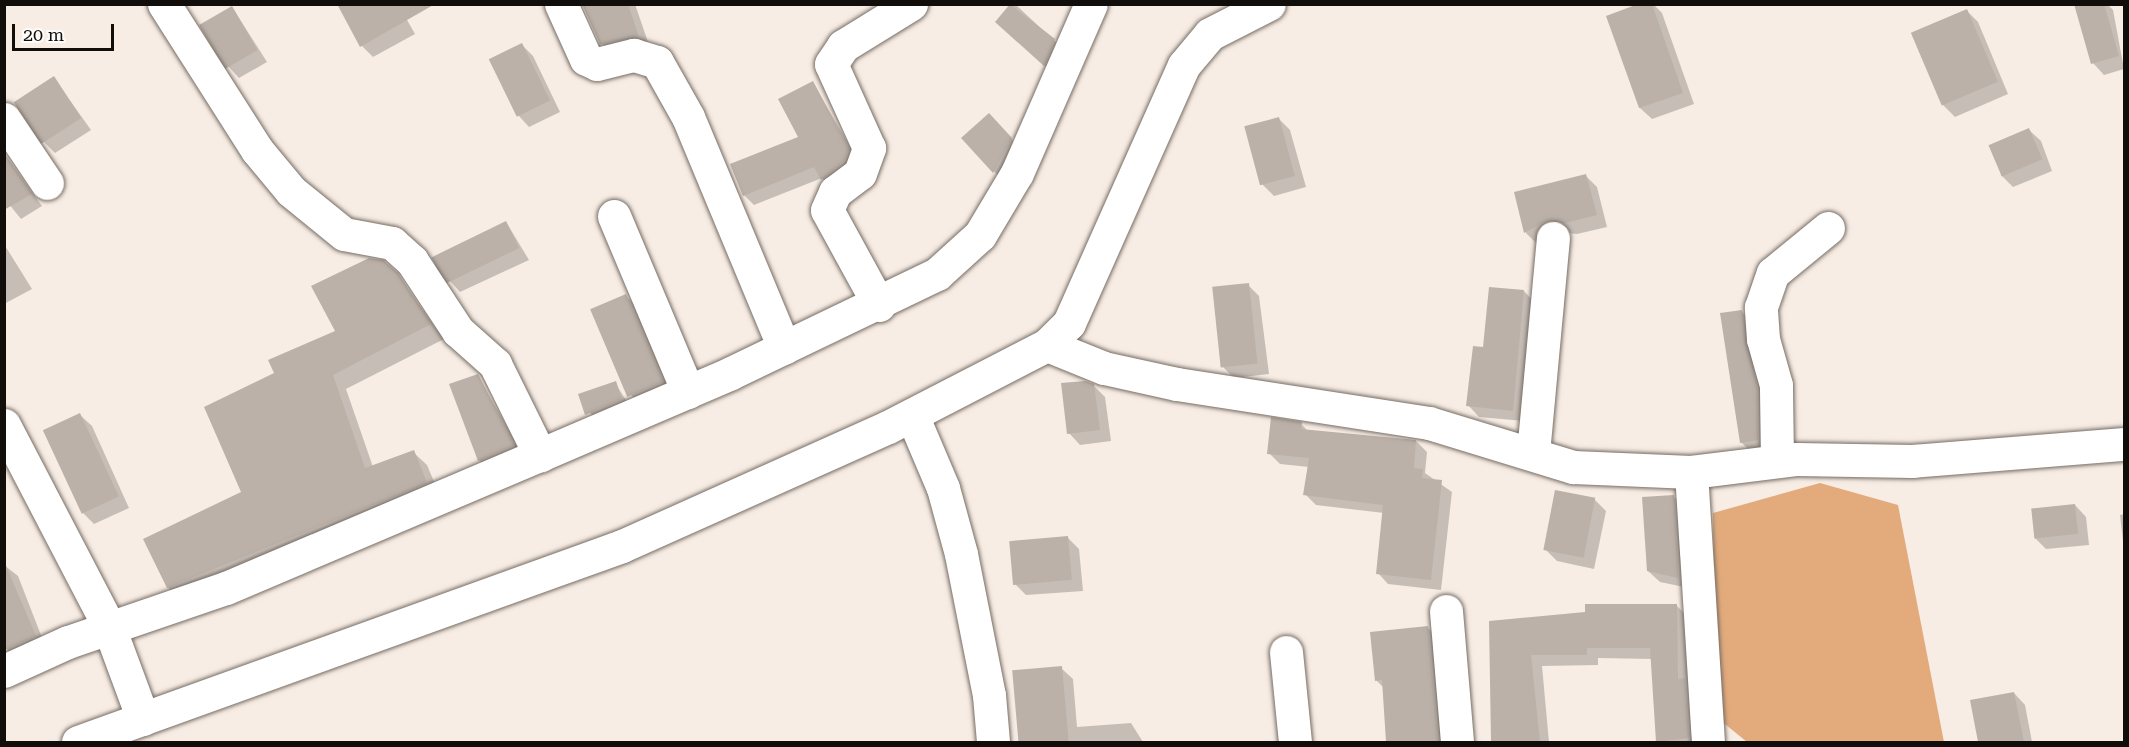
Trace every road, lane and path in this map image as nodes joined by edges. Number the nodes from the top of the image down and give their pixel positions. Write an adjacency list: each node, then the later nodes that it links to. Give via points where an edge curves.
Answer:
1 (164, 4): 19 (street, via 257,150 291,191 344,234 392,243 412,261 458,331 495,364)
2 (561, 4): 13 (street, via 586,59 597,64 634,55 657,62 688,117)
3 (911, 4): 11 (street, via 843,46 831,64 868,147 860,173 835,192 827,210)
4 (1091, 4): 11 (street, via 1017,173 980,234 937,274)
5 (1269, 4): 12 (street, via 1210,34 1184,65 1069,323)
6 (4, 119): 7 (street)
7 (47, 183)
8 (614, 216): 14 (street)
9 (1828, 228): 20 (street, via 1773,273 1761,307 1763,339 1776,385)
10 (1553, 238): 18 (street)
11 (879, 304): 13 (street)
12 (1047, 345): 15 (street); 18 (street, via 1114,370 1429,423)
13 (783, 348): 14 (street)
14 (688, 392): 19 (street)
15 (912, 415): 26 (street, via 622,546); 28 (street, via 943,488 961,554 989,695)
16 (4, 425): 23 (street)
17 (2124, 444): 20 (street, via 1912,461)
18 (1533, 453): 21 (street, via 1573,467)
19 (540, 455): 23 (street)
20 (1777, 461): 21 (street)
21 (1691, 472): 31 (street)
22 (1446, 611): 30 (street)
23 (112, 634): 25 (street); 26 (street)
24 (1286, 652): 29 (street)
25 (4, 671)
26 (140, 707): 27 (street)
27 (78, 742)
28 (993, 742)
29 (1295, 742)
30 (1458, 742)
31 (1708, 742)

